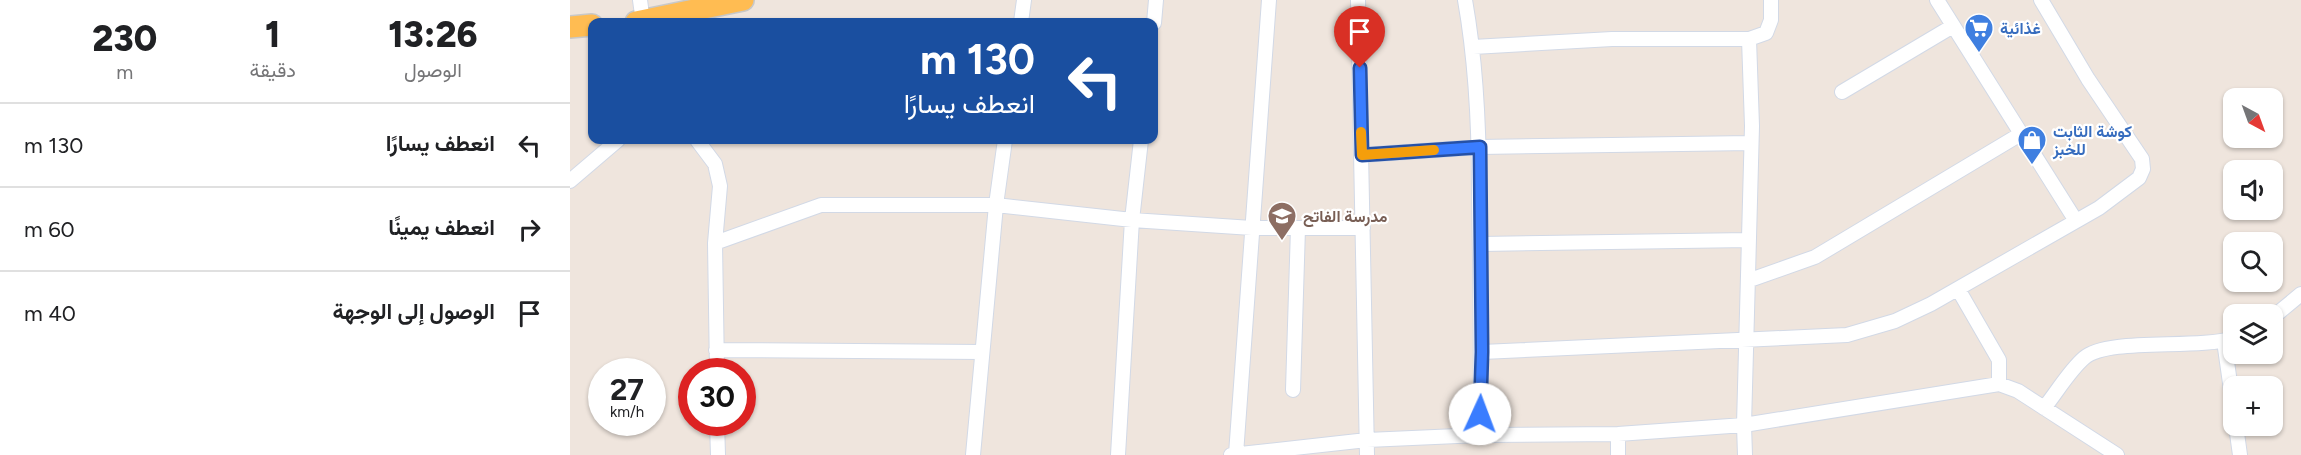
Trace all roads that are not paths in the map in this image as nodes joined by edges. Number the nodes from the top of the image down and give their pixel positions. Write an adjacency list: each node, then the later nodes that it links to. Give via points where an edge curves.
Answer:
1 (640, 0): 11 (street)
2 (743, 0): 12 (main road)
3 (1024, 0): 13 (street)
4 (1156, 0): 14 (street)
5 (1269, 0): 33 (street)
6 (1358, 0): 28 (street)
7 (1465, 0): 19 (street)
8 (1771, 0): 18 (street, via 1766,33)
9 (1937, 0): 16 (street)
10 (2041, 0): 32 (street, via 2142,159 2143,170 2131,187)
11 (642, 18)
12 (661, 18)
13 (1022, 18)
14 (1154, 18)
15 (588, 25): 17 (main road)
16 (1953, 26): 20 (street); 21 (street)
17 (570, 27)
18 (1749, 39): 19 (street, via 1612,39); 22 (street)
19 (1473, 46): 27 (street)
20 (1842, 92)
21 (2019, 135): 32 (street); 39 (street, via 1815,256)
22 (1751, 143): 27 (street); 36 (street)
23 (613, 144): 29 (street)
24 (700, 144): 37 (street, via 715,164 720,186)
25 (1004, 144): 30 (street)
26 (1141, 144): 31 (street)
27 (1480, 147): 28 (street); 38 (street)
28 (1362, 155): 35 (street)
29 (570, 180)
30 (996, 205): 31 (street); 37 (street, via 821,205); 46 (street)
31 (1132, 220): 33 (street); 60 (street)
32 (2076, 221): 40 (street)
33 (1252, 228): 34 (street); 61 (street)
34 (1298, 228): 35 (street); 50 (street)
35 (1363, 228): 57 (street)
36 (1749, 240): 38 (street); 39 (street)
37 (715, 243): 45 (street)
38 (1481, 244): 47 (street)
39 (1750, 280): 43 (street)
40 (1958, 289): 43 (street, via 1895,321 1847,335); 49 (street, via 1999,360)
41 (2301, 294): 42 (street)
42 (2283, 309)
43 (1746, 340): 47 (street); 52 (street)
44 (2223, 340): 51 (street, via 2105,347 2085,357)
45 (716, 350): 46 (street); 48 (street)
46 (982, 352): 59 (street)
47 (1482, 352): 54 (street)
48 (716, 358)
49 (1999, 384): 51 (street); 52 (street)
50 (1293, 390)
51 (2044, 408): 65 (street)
52 (1744, 425): 53 (street); 64 (street)
53 (1618, 434): 54 (street); 63 (street)
54 (1480, 435): 57 (street)
55 (717, 436): 58 (street)
56 (2237, 436): 66 (street)
57 (1367, 440): 61 (street); 62 (street)
58 (718, 455)
59 (973, 455)
60 (1118, 455)
61 (1233, 455)
62 (1368, 455)
63 (1618, 455)
64 (1745, 455)
65 (2117, 455)
66 (2240, 455)

